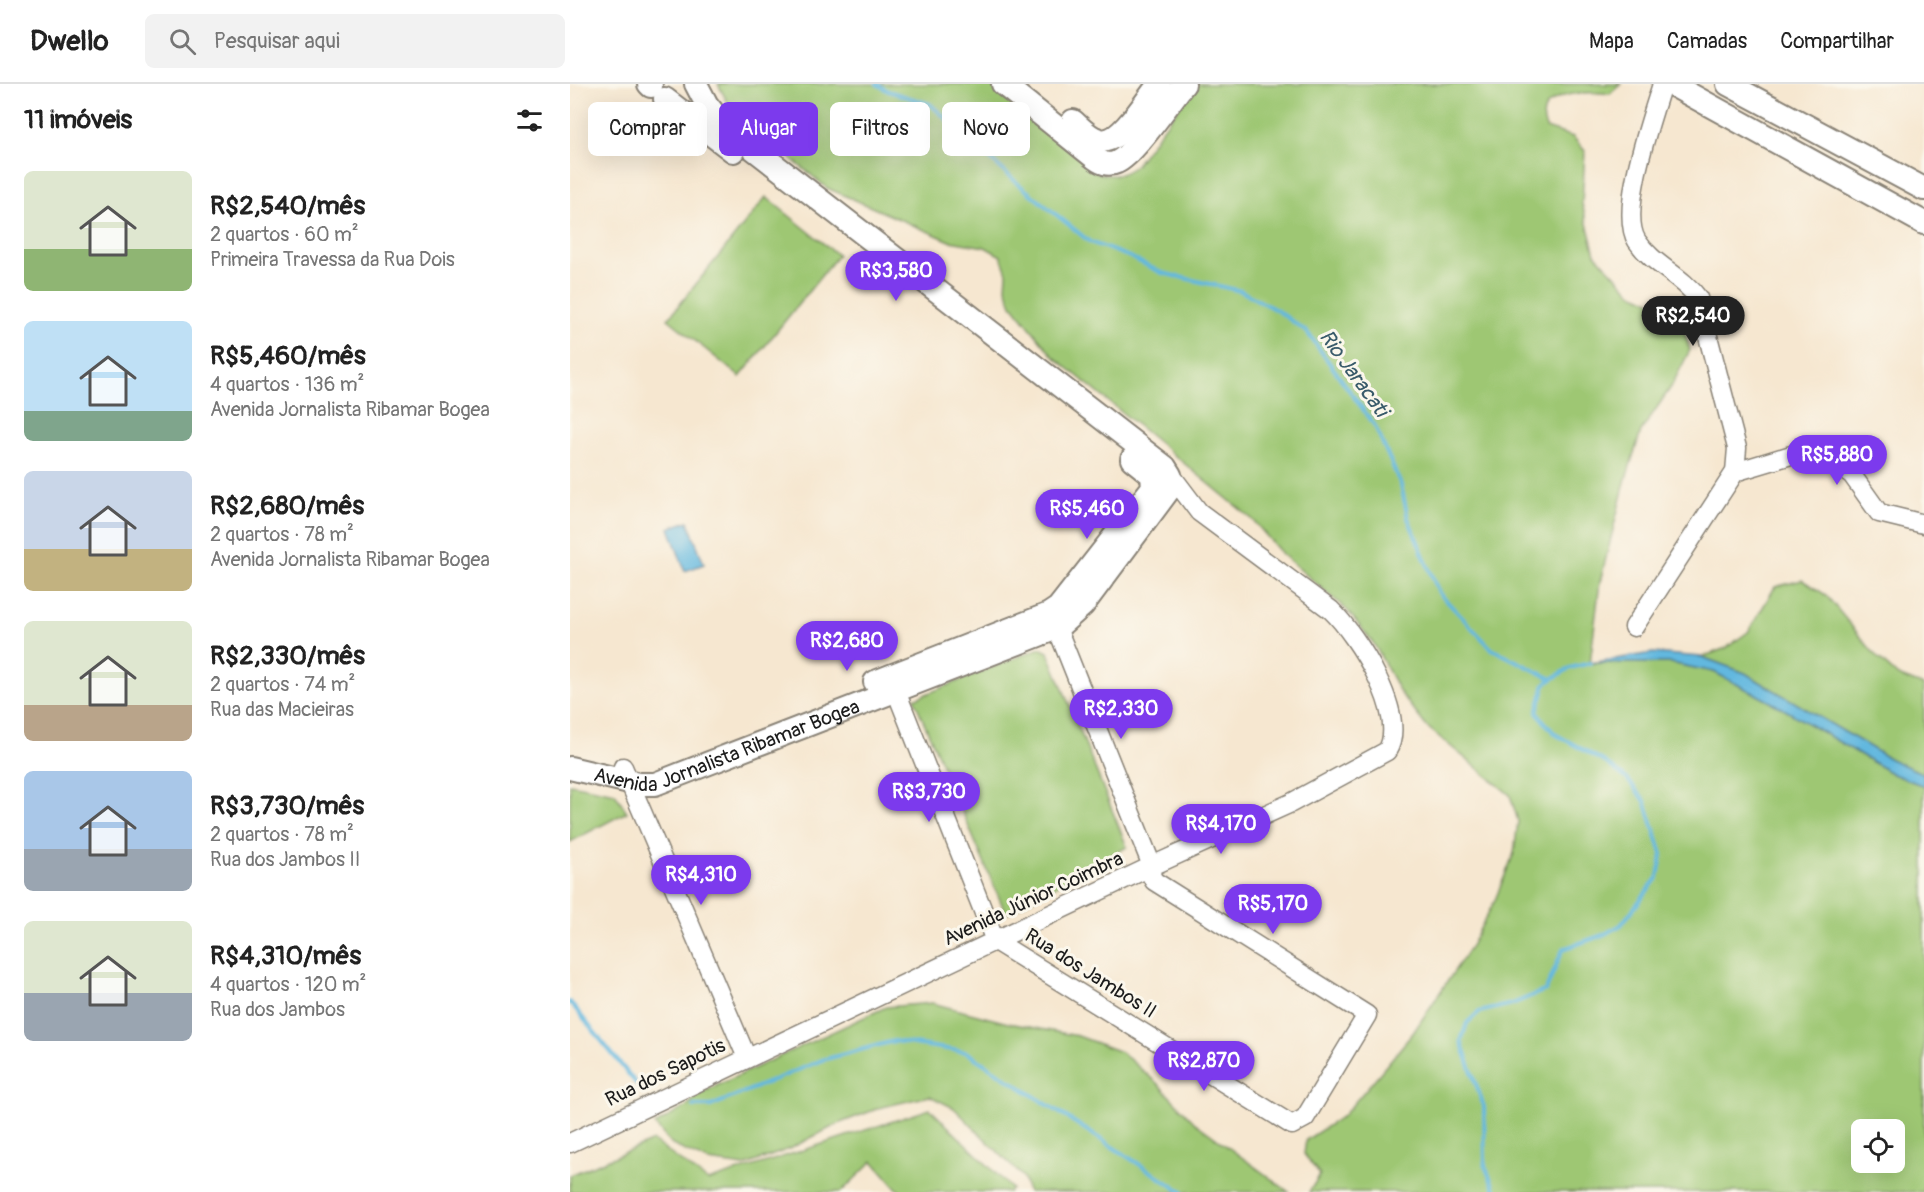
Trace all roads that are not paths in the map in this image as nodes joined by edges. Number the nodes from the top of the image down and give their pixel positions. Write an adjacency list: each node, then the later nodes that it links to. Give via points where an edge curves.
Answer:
1 (694, 84): 9 (main road, via 683,97); 12 (main road, via 724,126)
2 (1003, 84): 5 (main road, via 1095,158 1110,164 1131,151)
3 (1026, 84): 4 (main road, via 1092,137 1107,141 1121,133)
4 (1159, 84)
5 (1184, 84)
6 (1662, 84): 13 (street, via 1641,156 1632,201 1633,228 1636,240 1645,250 1698,298 1737,448)
7 (1671, 84): 11 (main road)
8 (1728, 84): 10 (main road)
9 (654, 88): 12 (main road)
10 (1924, 189)
11 (1924, 223)
12 (1159, 472): 16 (main road, Avenida Jornalista Ribamar Bogea, via 1172,483 1167,495 1083,605); 20 (main road, Avenida Jornalista Ribamar Bogea, via 1152,489 1073,592 1049,614 660,768); 21 (street, Avenida Júnior Coimbra, via 1199,512 1340,619 1373,668 1392,736 1387,751 1356,770)
13 (1735, 472): 14 (street, via 1811,449 1823,453 1852,476 1879,513); 15 (street)
14 (1924, 524)
15 (1634, 627)
16 (1057, 628): 17 (main road, Avenida Jornalista Ribamar Bogea); 21 (street)
17 (896, 691): 20 (main road, Avenida Jornalista Ribamar Bogea, via 655,784); 22 (street, Rua dos Jambos II)
18 (570, 755): 20 (main road, Avenida Jornalista Ribamar Bogea)
19 (570, 768): 20 (main road, Avenida Jornalista Ribamar Bogea)
20 (626, 774): 23 (street)
21 (1152, 866): 22 (street, Avenida Júnior Coimbra); 22 (street, Rua dos Jambos II, via 1156,884 1367,1015 1299,1122 1292,1125)
22 (995, 941): 23 (street, Avenida Júnior Coimbra)
23 (747, 1058): 24 (street, Rua dos Sapotis)
24 (570, 1143)

